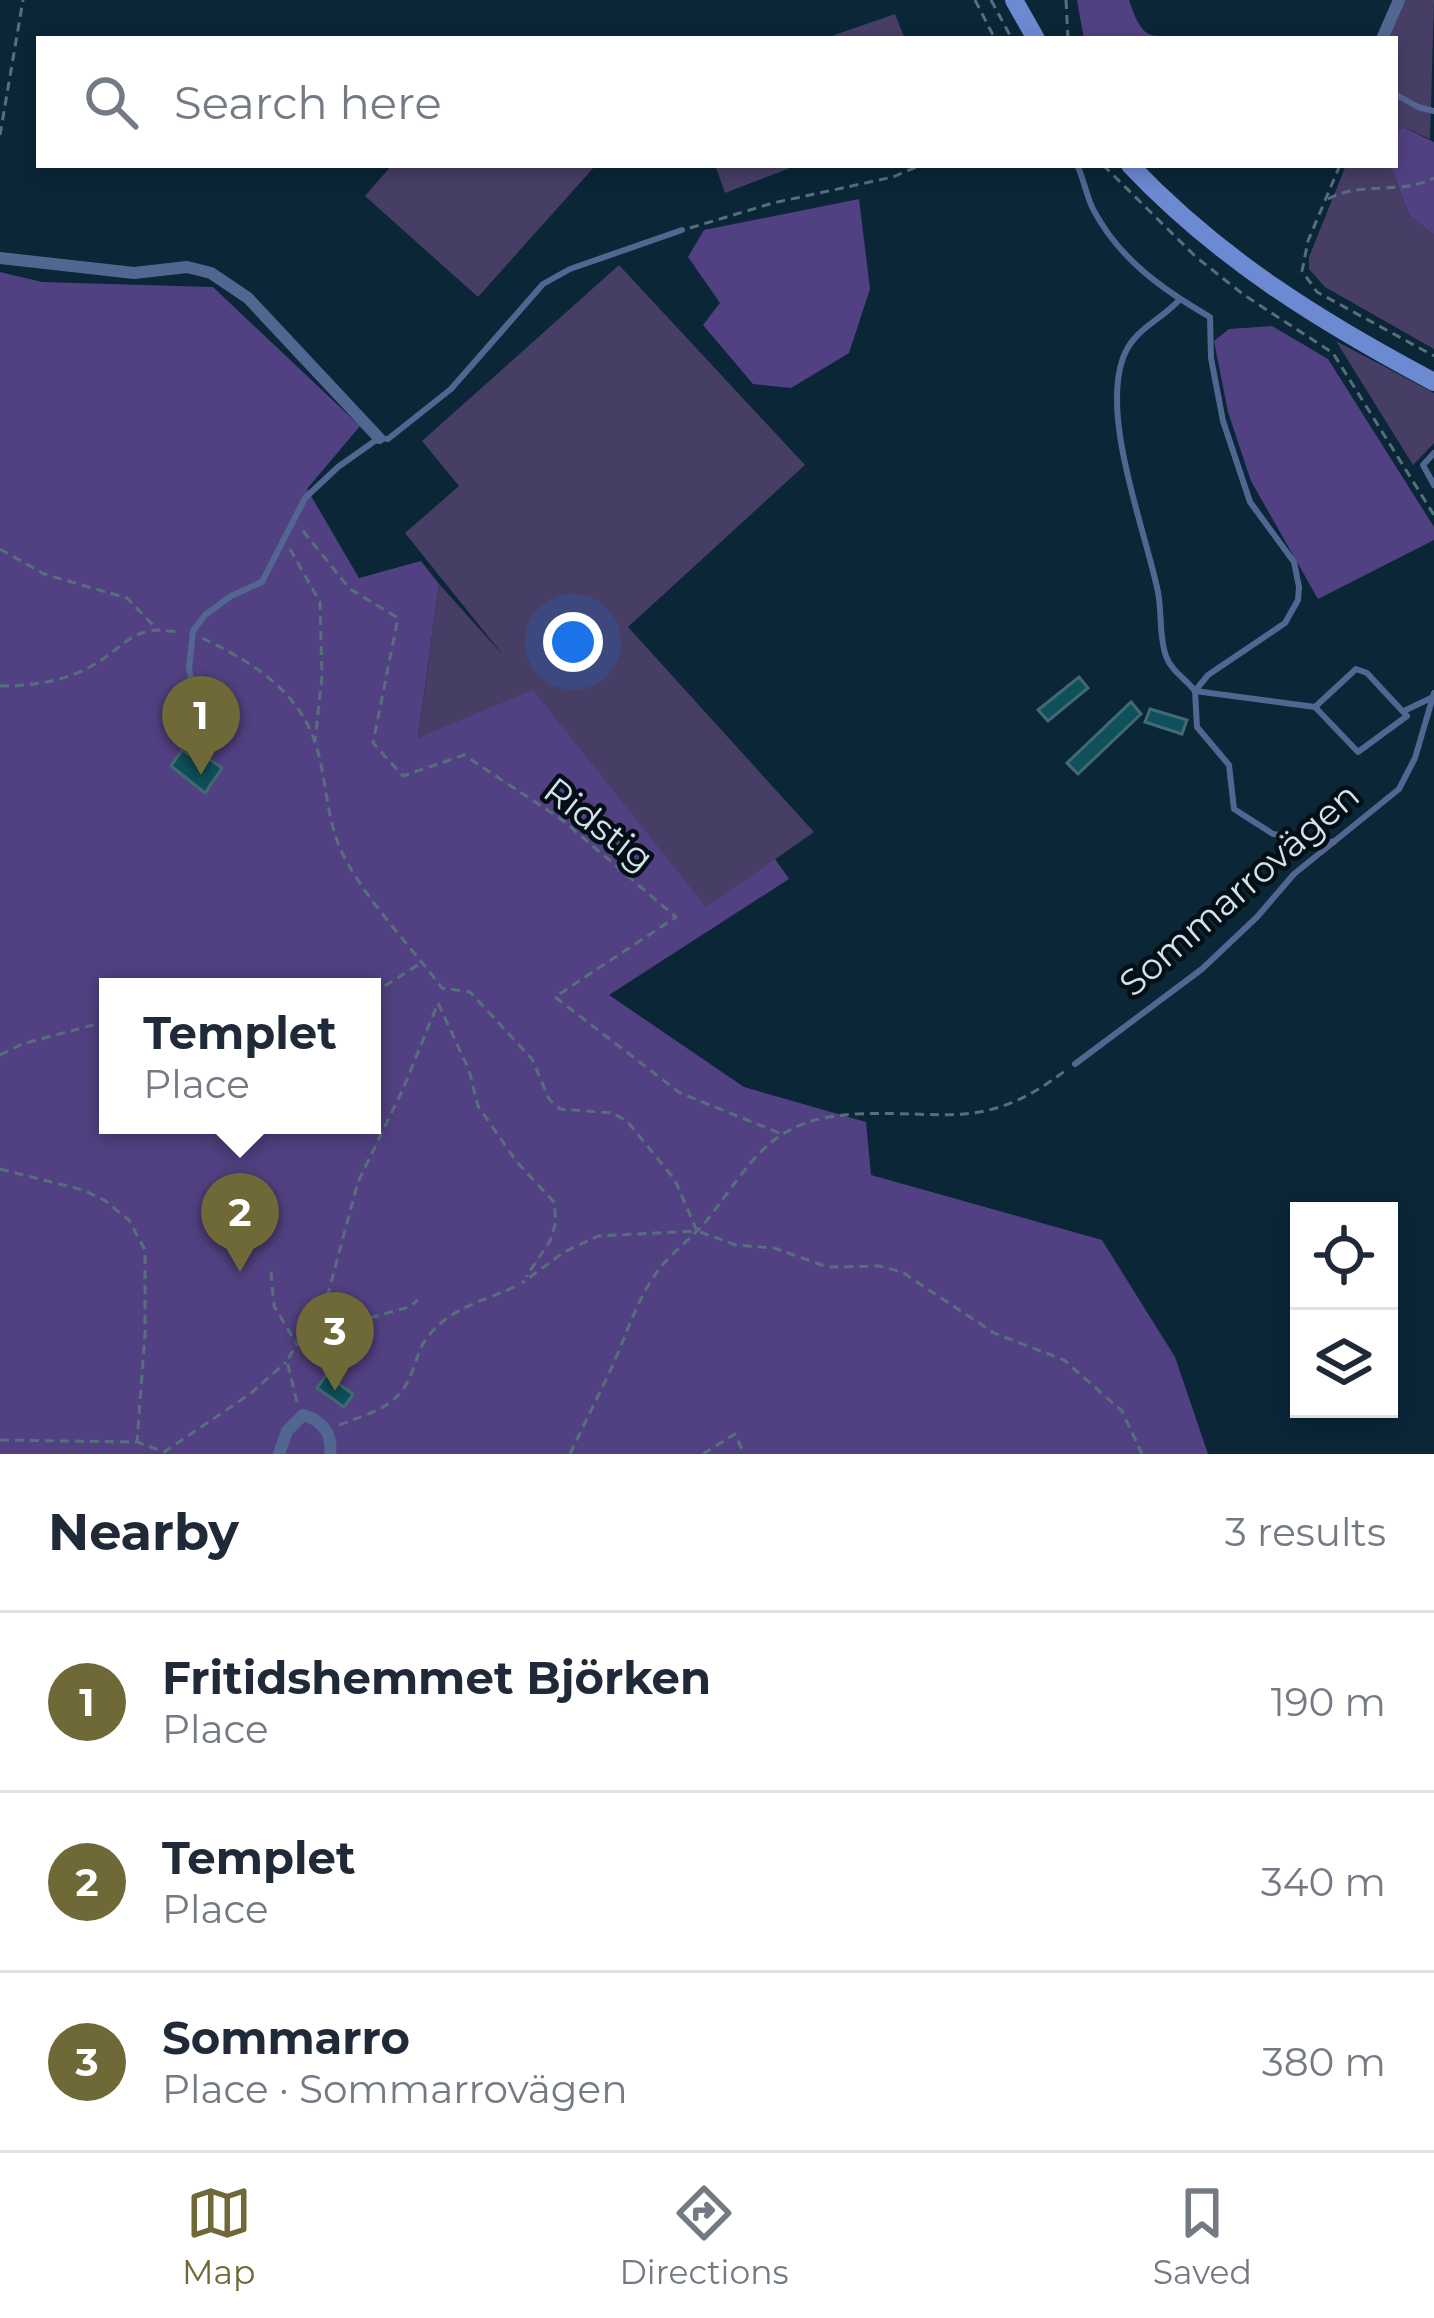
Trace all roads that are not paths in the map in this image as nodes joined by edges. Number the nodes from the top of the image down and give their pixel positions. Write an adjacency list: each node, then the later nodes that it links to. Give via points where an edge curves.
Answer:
1 (1013, 0): 3 (main road)
2 (1399, 0): 4 (street)
3 (1034, 36)
4 (1383, 36)
5 (1398, 96): 6 (lane)
6 (1434, 111)
7 (1078, 168): 11 (lane, via 1091,206 1118,245)
8 (1133, 168): 12 (main road, via 1256,278)
9 (682, 230): 13 (lane, via 544,284 451,389)
10 (0, 258): 13 (street, via 211,273 248,298)
11 (1180, 299): 16 (lane, via 1129,345 1118,395 1166,658); 16 (lane, via 1210,316 1229,441 1250,502 1287,548 1299,587 1285,623)
12 (1434, 382)
13 (379, 439): 20 (lane, via 304,499 262,582 205,615 192,636 189,668)
14 (1434, 453): 15 (lane, via 1423,465)
15 (1434, 485)
16 (1195, 691): 18 (lane); 21 (lane, via 1197,728 1229,765 1234,809 1273,834)
17 (1433, 695): 19 (lane); 21 (lane, Sommarrovägen, via 1400,789)
18 (1315, 707): 19 (lane, via 1356,669); 19 (lane, via 1358,752 1406,719)
19 (1406, 710)
20 (199, 720)
21 (1334, 842): 22 (lane, Sommarrovägen, via 1202,969)
22 (1075, 1064)
23 (279, 1454): 24 (street, via 303,1415 326,1430)
24 (331, 1454)

